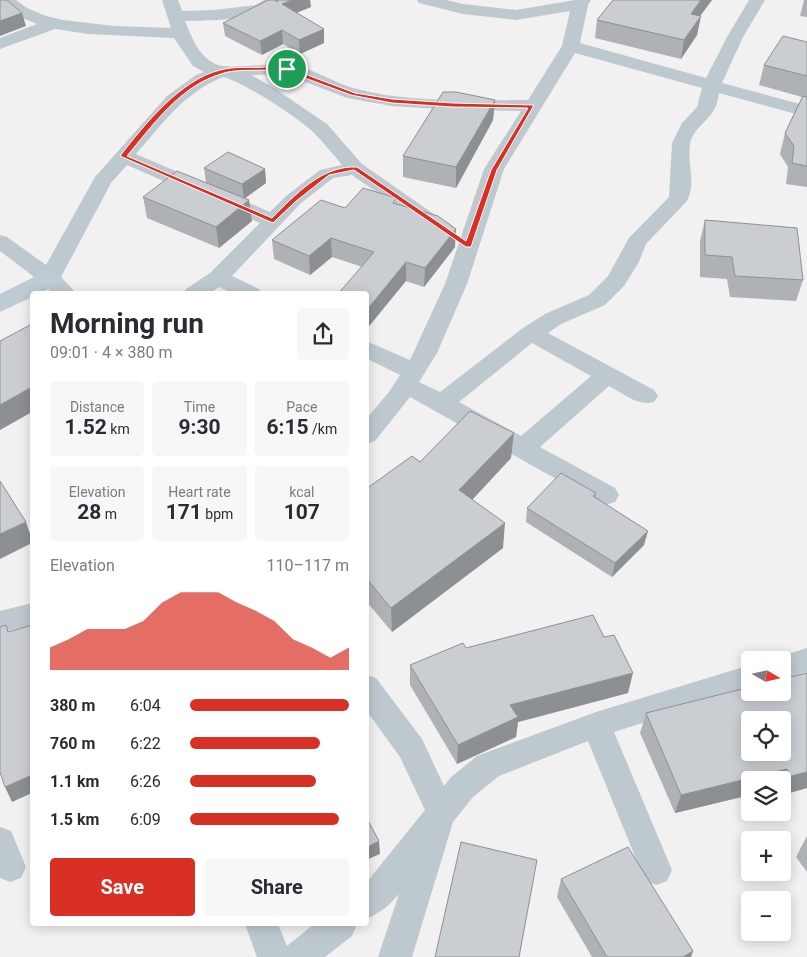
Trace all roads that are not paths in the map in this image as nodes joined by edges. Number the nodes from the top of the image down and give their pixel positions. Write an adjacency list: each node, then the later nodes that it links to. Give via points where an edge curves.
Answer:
1 (6, 0): 7 (street, via 27,16)
2 (276, 0): 6 (street, via 260,9)
3 (425, 0): 5 (street, via 516,16)
4 (757, 0): 11 (street)
5 (581, 3): 9 (street)
6 (176, 16): 7 (street); 10 (street, via 183,38 200,62)
7 (52, 24): 8 (street)
8 (0, 44)
9 (570, 46): 11 (street); 12 (street)
10 (222, 71): 12 (street, via 287,69 353,94 392,101); 14 (street, via 202,79 172,100); 15 (street, via 235,74 265,90 320,128)
11 (712, 84): 13 (street); 26 (street, via 706,108 688,127 681,143 679,198 636,242 620,275 597,300 553,319)
12 (532, 106): 18 (street, via 494,170)
13 (807, 112)
14 (123, 156): 16 (street); 20 (street, via 102,181)
15 (355, 168): 16 (street, via 327,174 293,200); 18 (street)
16 (273, 221): 19 (street)
17 (0, 241): 20 (street)
18 (468, 245): 29 (street, via 456,284 426,353)
19 (218, 278): 22 (street); 23 (street)
20 (58, 286): 21 (street)
21 (42, 291)
22 (198, 291)
23 (245, 291)
24 (30, 295): 25 (street)
25 (0, 304)
26 (531, 333): 28 (street); 31 (street)
27 (369, 351): 29 (street)
28 (606, 375): 30 (street); 33 (street)
29 (410, 378): 31 (street); 32 (street)
30 (646, 396)
31 (442, 403): 33 (street)
32 (369, 431)
33 (523, 448): 34 (street)
34 (606, 495)
35 (30, 614): 36 (street)
36 (0, 622)
37 (807, 660): 38 (street)
38 (791, 664)
39 (741, 680): 41 (street)
40 (369, 691): 42 (street, via 411,748)
41 (596, 725): 42 (street, via 488,766 462,787); 43 (street)
42 (441, 812): 44 (street, via 380,892); 49 (street)
43 (656, 870)
44 (369, 901)
45 (263, 926): 47 (street)
46 (338, 926): 48 (street)
47 (274, 957)
48 (299, 957)
49 (395, 957)

